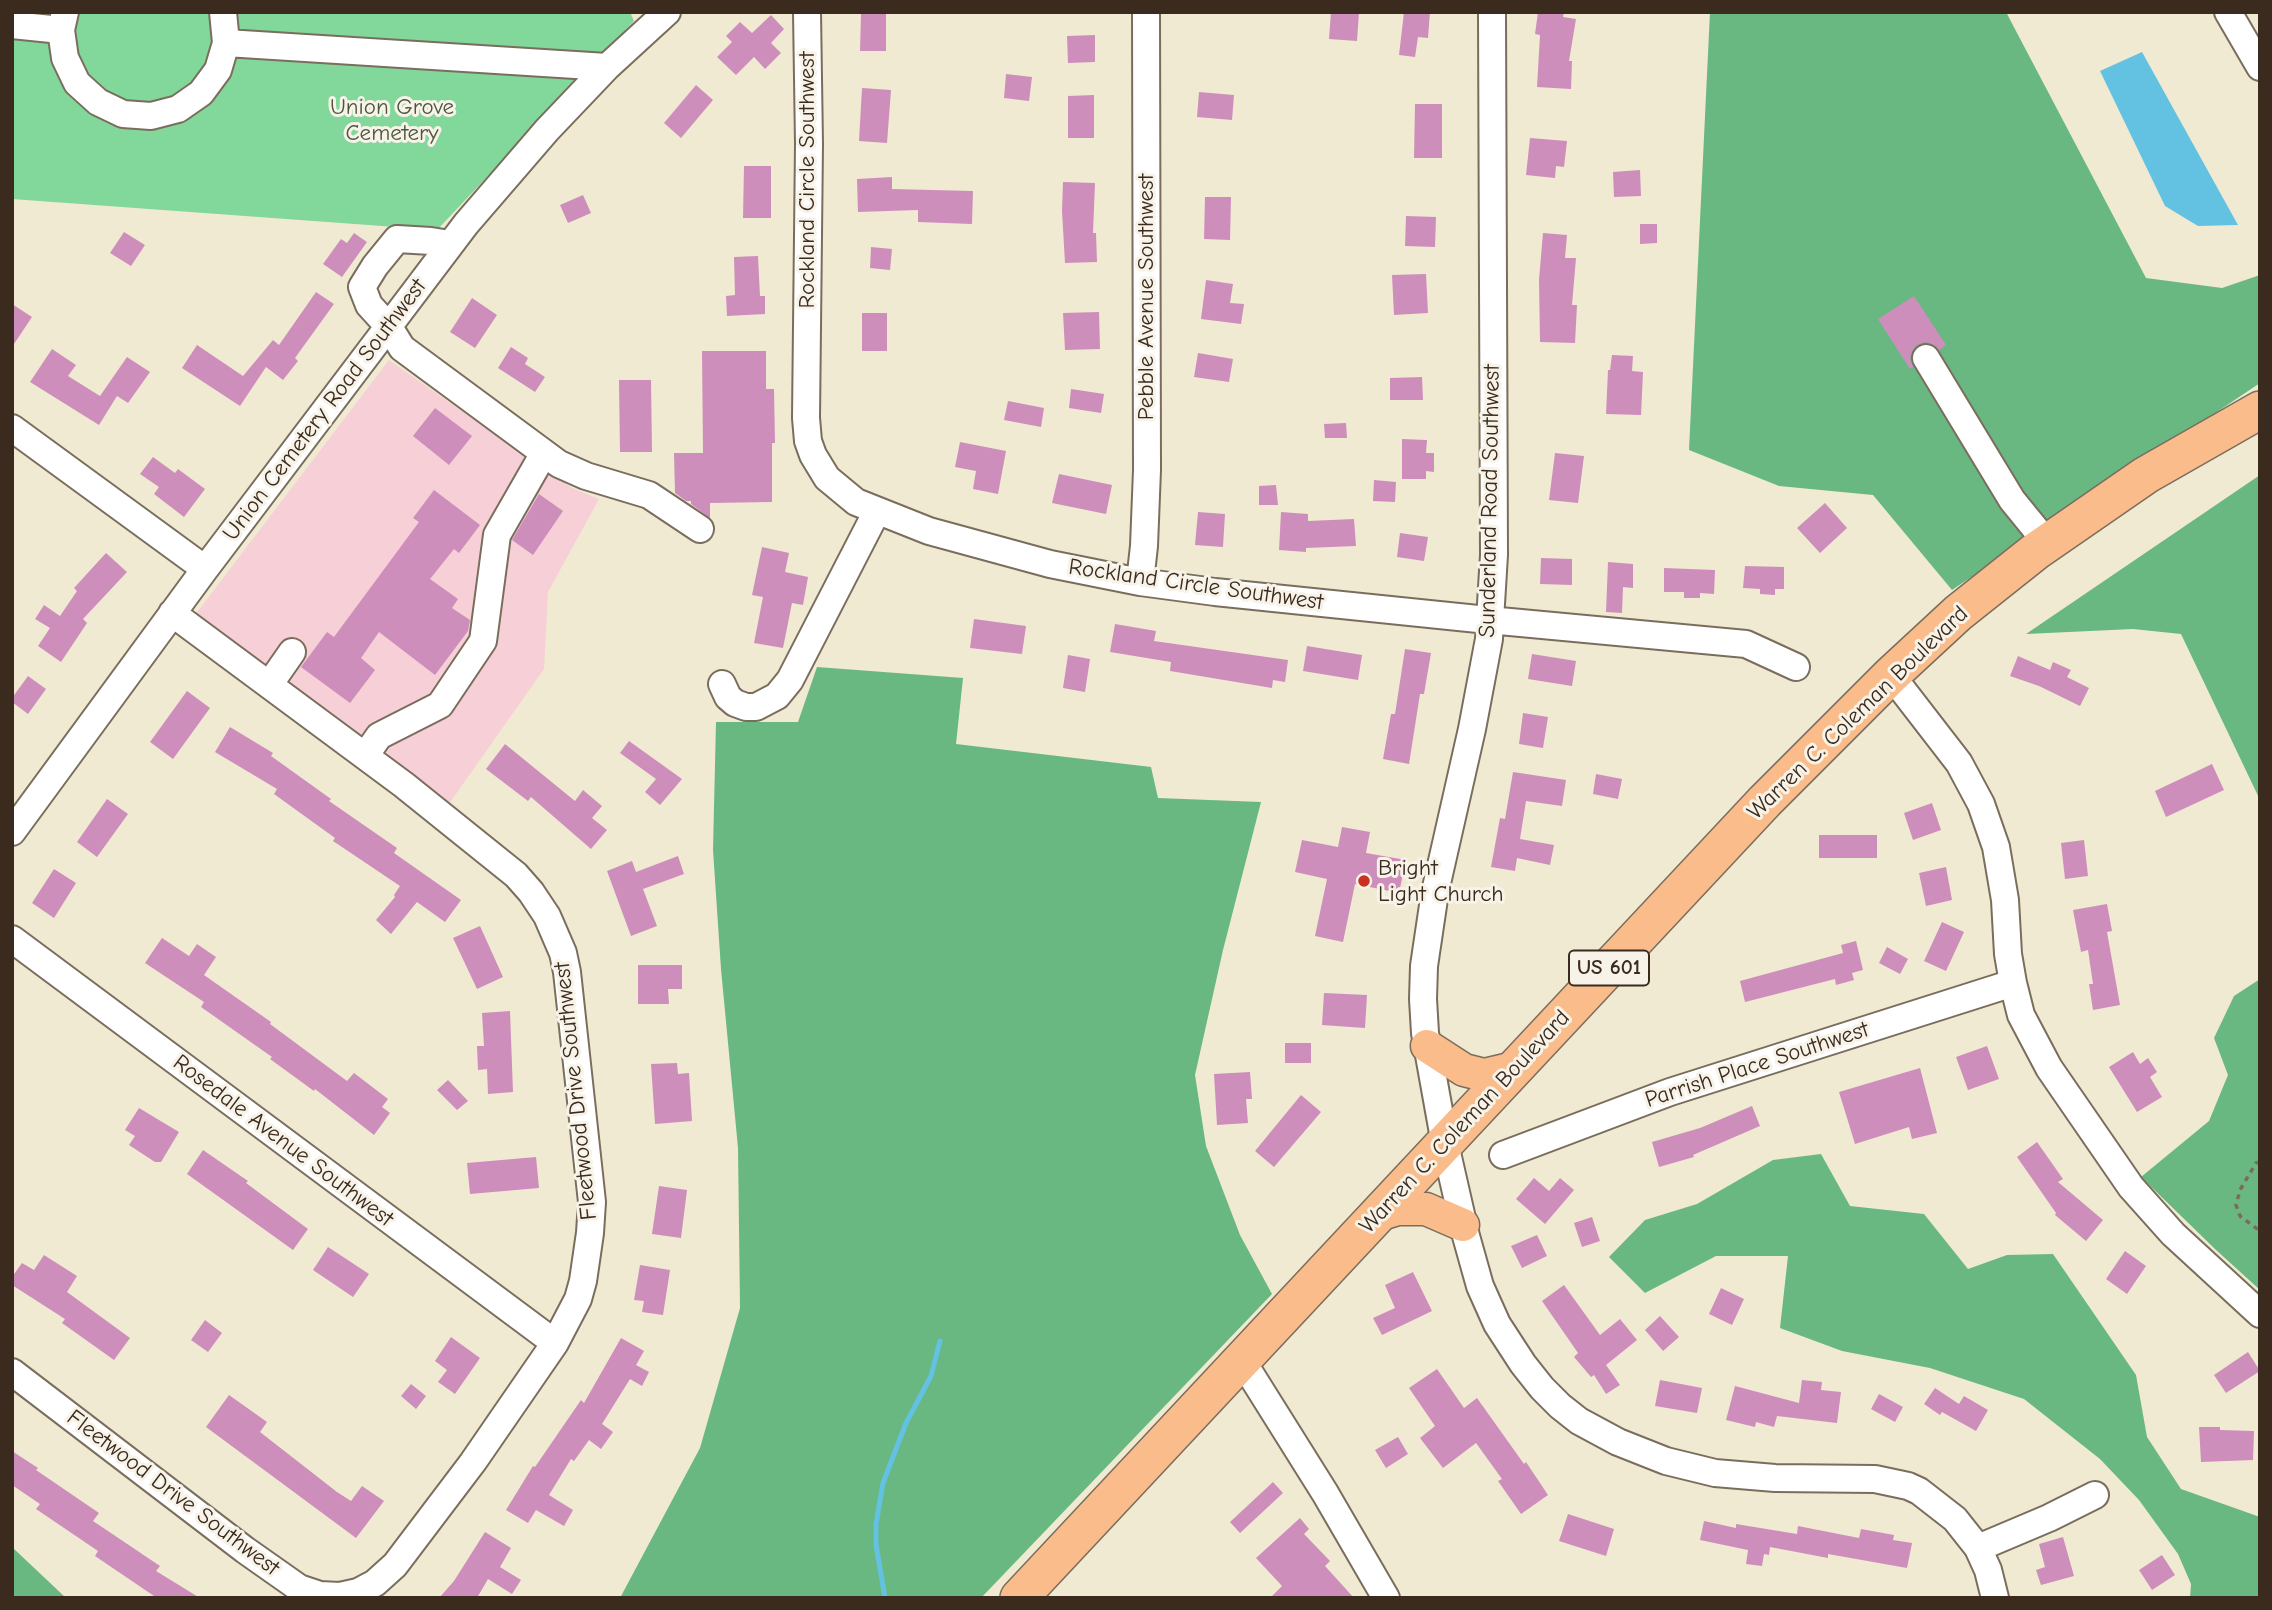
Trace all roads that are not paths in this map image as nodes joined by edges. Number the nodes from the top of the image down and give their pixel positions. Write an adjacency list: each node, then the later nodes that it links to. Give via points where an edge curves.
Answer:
1 (223, 12): 9 (street)
2 (667, 12): 10 (street, Union Cemetery Road Southwest)
3 (807, 12): 18 (street, Rockland Circle Southwest, via 808,441 827,478 856,502)
4 (1146, 12): 22 (street, Pebble Avenue Southwest, via 1147,470)
5 (1492, 12): 24 (street, Sunderland Road Southwest, via 1494,555)
6 (2228, 12): 11 (street)
7 (63, 21): 8 (street); 9 (street, via 65,58 78,83 98,102 123,114 151,116 186,104 218,70)
8 (12, 25)
9 (226, 43): 10 (street)
10 (607, 67): 12 (street, Union Cemetery Road Southwest)
11 (2260, 67)
12 (450, 244): 13 (street, Union Cemetery Road Southwest); 13 (street, via 397,239 375,266 362,287 369,305)
13 (389, 327): 17 (street, via 402,348); 21 (street, Union Cemetery Road Southwest)
14 (1926, 358): 20 (street, via 2012,500)
15 (2260, 410): 20 (highway, Warren C. Coleman Boulevard / US 601, via 2146,475)
16 (12, 428): 21 (street)
17 (544, 453): 19 (street, via 586,476 649,495); 30 (street, via 497,535 484,641 440,705 379,736)
18 (877, 511): 22 (street, Rockland Circle Southwest, via 929,531 1050,564); 28 (street, via 790,680 777,696 757,707 746,706 728,697)
19 (700, 529)
20 (2047, 543): 27 (highway, Warren C. Coleman Boulevard / US 601, via 1958,613)
21 (205, 569): 23 (street, Union Cemetery Road Southwest)
22 (1140, 582): 24 (street, Rockland Circle Southwest)
23 (172, 613): 29 (street, Fleetwood Drive Southwest); 31 (street, Union Cemetery Road Southwest)
24 (1490, 620): 26 (street, Rockland Circle Southwest, via 1746,644); 34 (street, Sunderland Road Southwest, via 1472,729 1435,891 1424,966)
25 (292, 652): 29 (street)
26 (1796, 667)
27 (1891, 676): 33 (street, via 1959,763 1982,804 2006,900); 35 (highway, Warren C. Coleman Boulevard / US 601, via 1765,801)
28 (722, 684)
29 (269, 685): 30 (street, Fleetwood Drive Southwest)
30 (365, 756): 41 (street, Fleetwood Drive Southwest, via 516,875 547,916 563,953 592,1202 583,1281)
31 (12, 832)
32 (12, 939): 41 (street, Rosedale Avenue Southwest)
33 (2013, 983): 37 (street, Parrish Place Southwest, via 1670,1092); 40 (street, via 2021,1015 2049,1068 2131,1187 2173,1234)
34 (1427, 1046): 35 (main road, via 1474,1073); 36 (street, Sunderland Road Southwest)
35 (1518, 1067): 36 (highway, Warren C. Coleman Boulevard / US 601)
36 (1445, 1144): 38 (highway, Warren C. Coleman Boulevard / US 601); 39 (street, Sunderland Road Southwest)
37 (1503, 1154)
38 (1378, 1215): 39 (main road, via 1426,1209); 42 (highway, Warren C. Coleman Boulevard / US 601)
39 (1463, 1225): 45 (street, Sunderland Road Southwest, via 1480,1286 1497,1324 1542,1388 1579,1421 1642,1452 1715,1473 1875,1479 1908,1486 1955,1519)
40 (2260, 1314)
41 (555, 1343): 43 (street, Fleetwood Drive Southwest, via 396,1565 376,1583 340,1596 299,1588)
42 (1241, 1359): 46 (highway, Warren C. Coleman Boulevard / US 601); 47 (street)
43 (12, 1372)
44 (2095, 1495): 45 (street)
45 (1978, 1548): 48 (street, Sunderland Road Southwest)
46 (1019, 1598)
47 (1386, 1598)
48 (1995, 1598)

